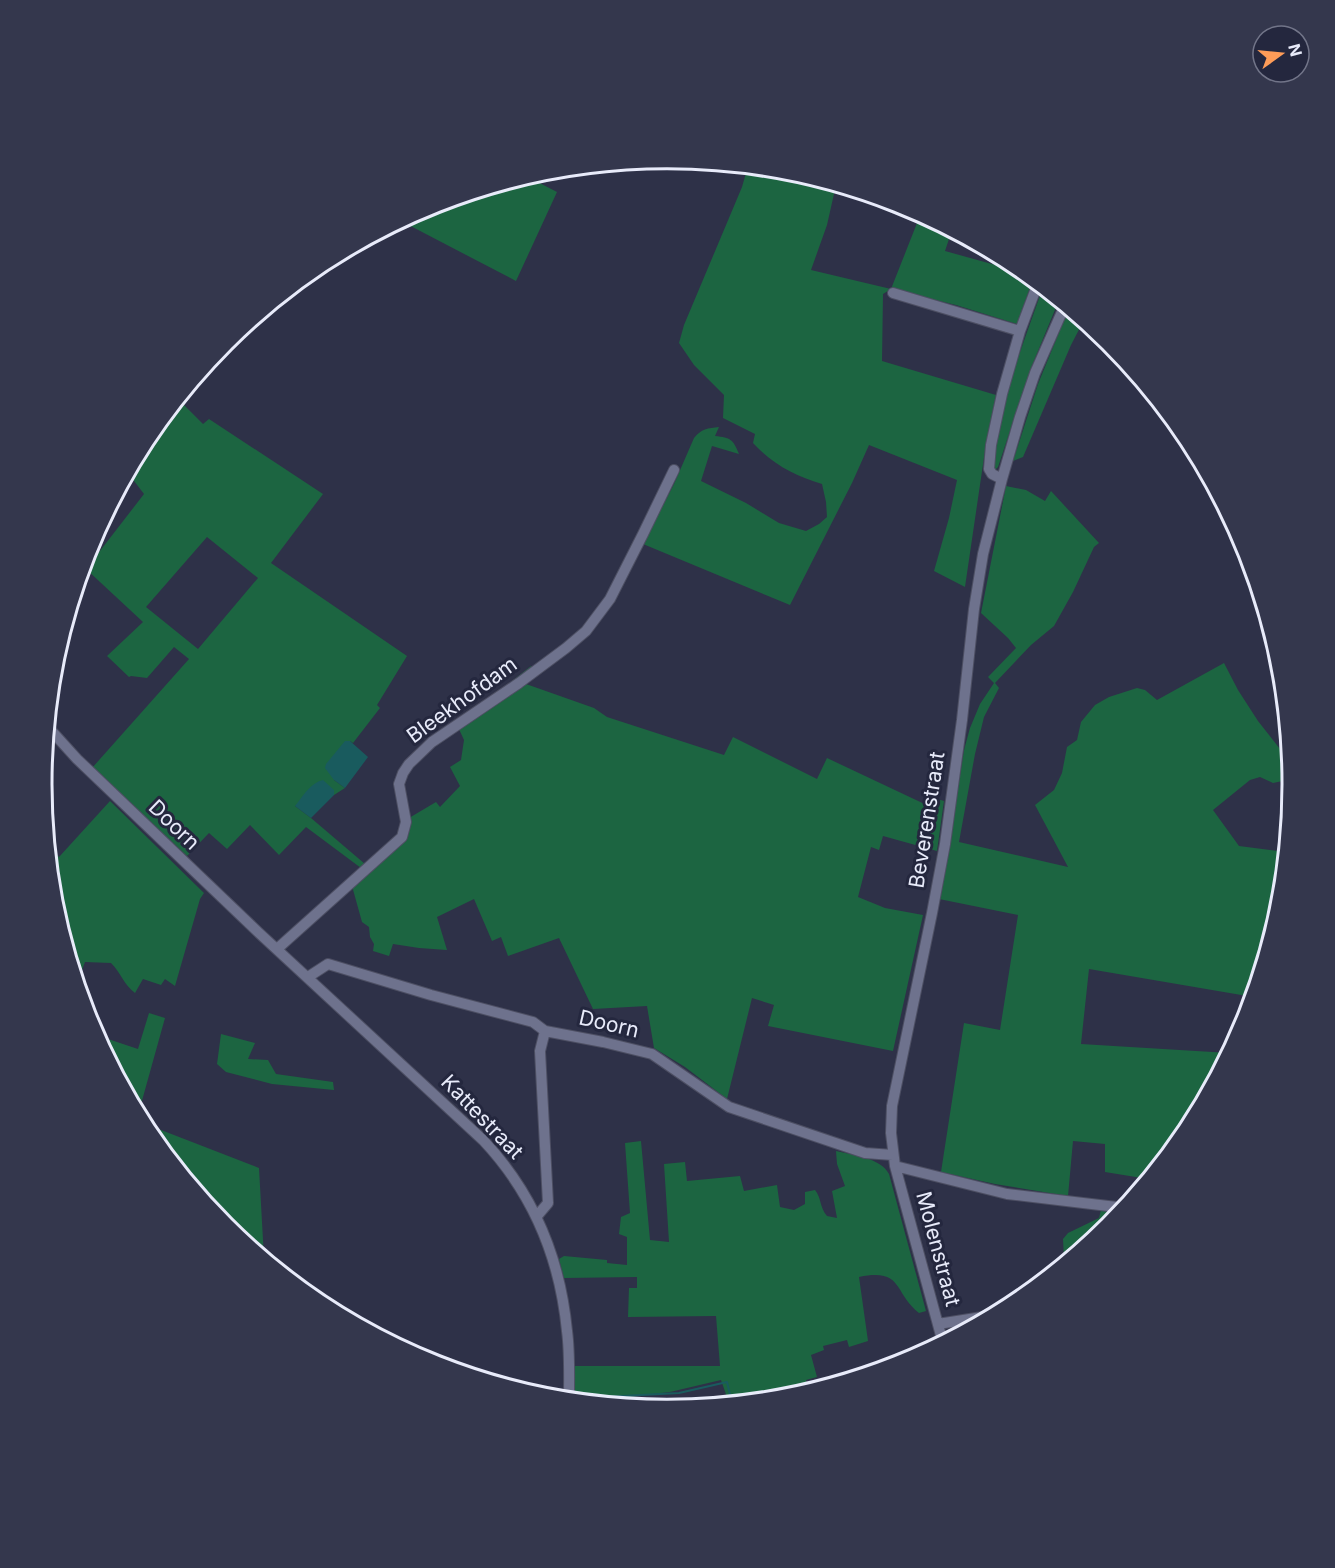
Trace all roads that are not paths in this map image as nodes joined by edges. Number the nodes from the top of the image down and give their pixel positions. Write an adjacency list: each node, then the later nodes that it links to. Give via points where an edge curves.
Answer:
1 (1035, 291): 4 (street)
2 (893, 293): 4 (street)
3 (1062, 313): 6 (street, Beverenstraat, via 1035,373)
4 (1020, 331): 6 (street, via 991,445 989,469)
5 (674, 470): 8 (street, Bleekhofdam, via 610,599 586,630 519,683 432,742 409,764 399,784 406,822 402,837)
6 (1002, 479): 11 (street, Beverenstraat, via 974,609 933,913 892,1106)
7 (55, 735): 8 (street, Doorn)
8 (277, 949): 9 (street, Kattestraat)
9 (308, 977): 10 (street, Doorn, via 327,964 532,1022); 13 (street, Kattestraat, via 483,1140 508,1169)
10 (545, 1031): 11 (street, Doorn, via 652,1054 729,1107); 13 (street, via 540,1051 548,1203)
11 (894, 1160): 12 (street, Doorn, via 1007,1194); 15 (street, Molenstraat)
12 (1114, 1207)
13 (537, 1216): 17 (street, Kattestraat, via 553,1259 563,1305)
14 (972, 1319): 15 (street)
15 (938, 1324): 16 (street, Molenstraat)
16 (941, 1335)
17 (569, 1391)

